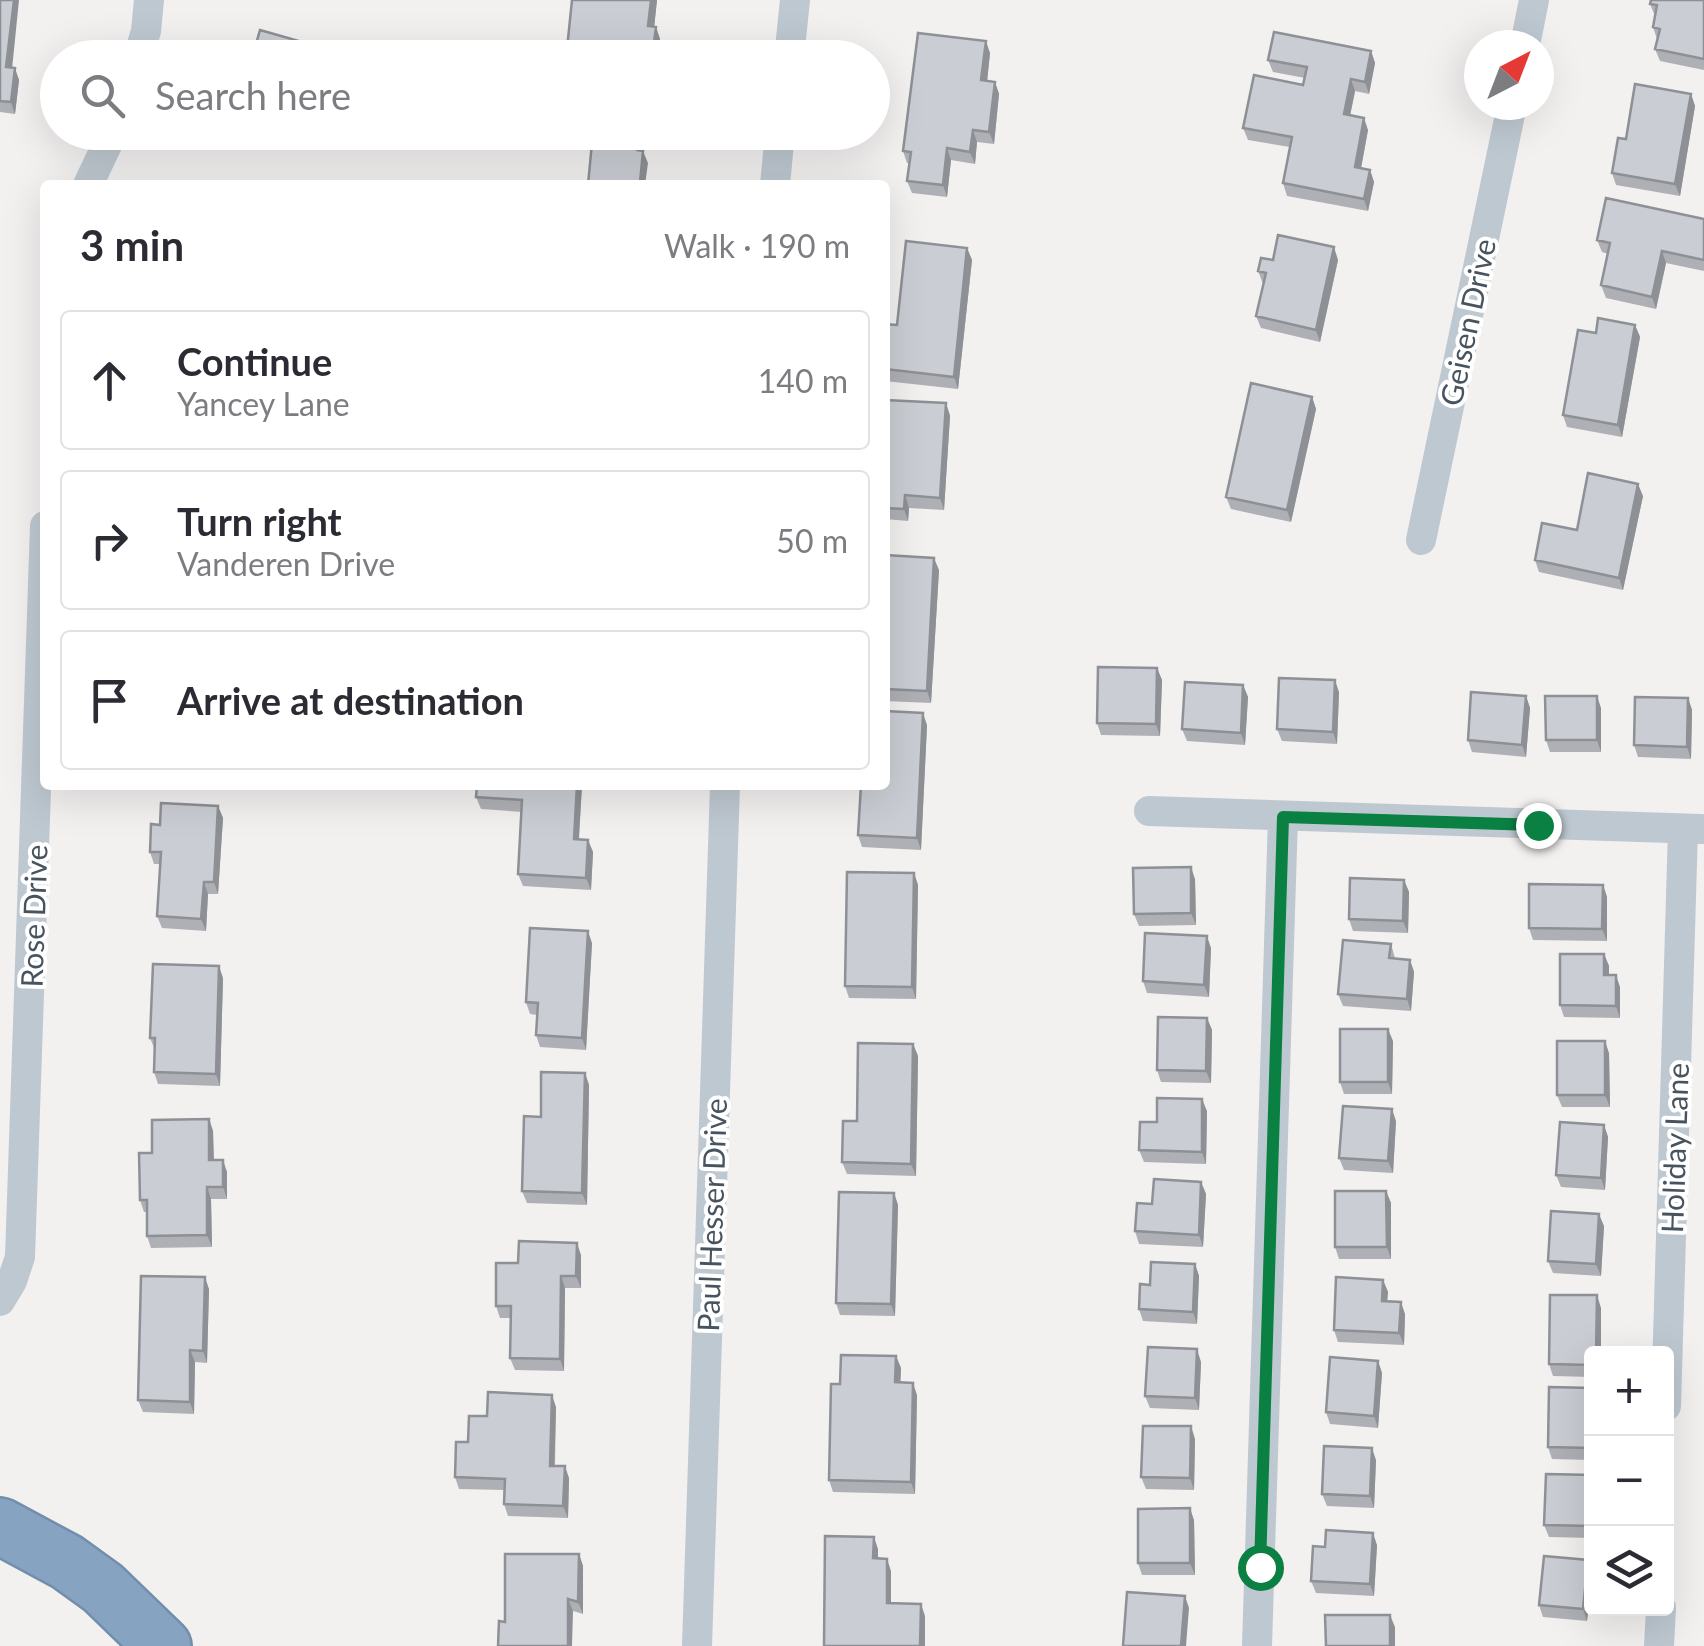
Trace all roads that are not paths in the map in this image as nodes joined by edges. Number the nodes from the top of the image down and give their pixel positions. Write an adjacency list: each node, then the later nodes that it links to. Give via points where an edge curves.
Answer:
1 (149, 0): 5 (street)
2 (795, 0): 6 (street)
3 (1534, 0): 4 (street)
4 (1527, 30)
5 (143, 40)
6 (790, 40)
7 (1509, 120): 12 (street, Geisen Drive)
8 (105, 150): 10 (street)
9 (778, 150): 11 (street)
10 (90, 180)
11 (775, 180)
12 (1421, 540)
13 (40, 607): 18 (street, Rose Drive)
14 (725, 790): 24 (street, Paul Hesser Drive)
15 (1149, 811): 16 (street)
16 (1283, 817): 17 (street); 25 (street)
17 (1694, 829): 20 (street, Holiday Lane)
18 (14, 1031): 19 (street, Rose Drive, via 20,1257)
19 (0, 1300)
20 (1669, 1346)
21 (0, 1526): 23 (highway, via 103,1588)
22 (1660, 1616): 26 (street)
23 (163, 1646)
24 (697, 1646)
25 (1257, 1646)
26 (1660, 1646)

